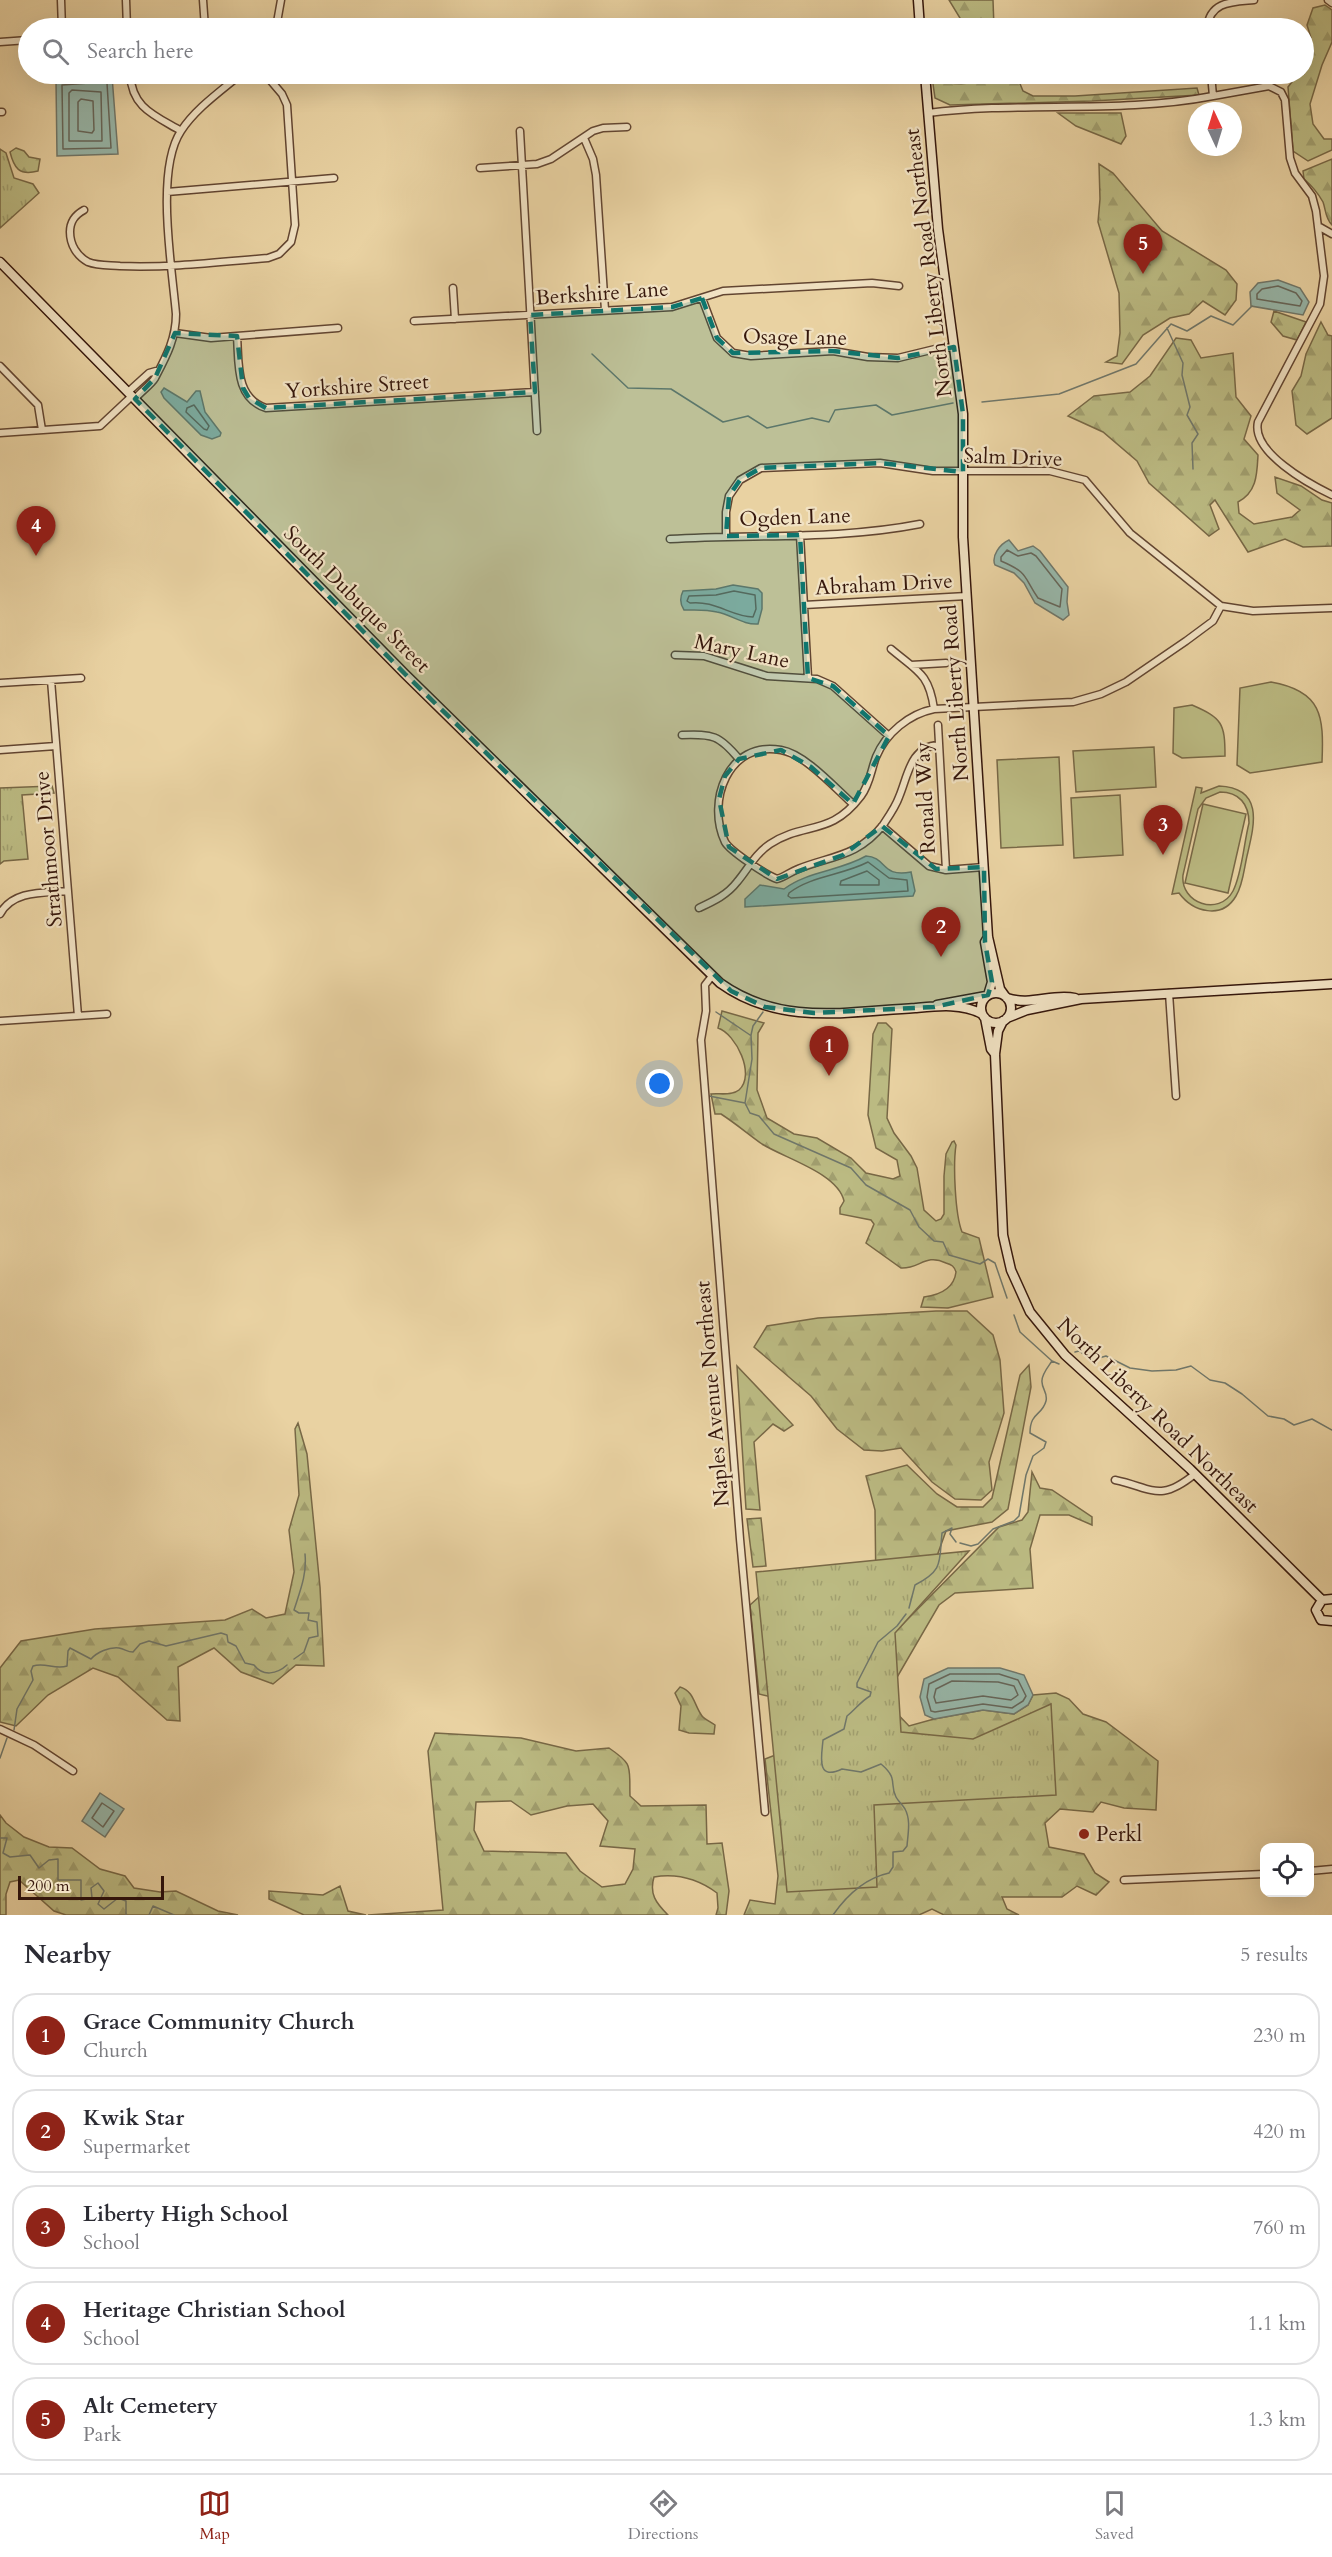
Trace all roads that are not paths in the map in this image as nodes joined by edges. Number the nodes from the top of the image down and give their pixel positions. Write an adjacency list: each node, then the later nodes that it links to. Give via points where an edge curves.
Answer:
1 (61, 0): 9 (street)
2 (126, 0): 10 (street)
3 (203, 0): 11 (street)
4 (280, 0): 12 (street)
5 (918, 0): 13 (main road)
6 (1254, 0): 14 (street, via 1220,5)
7 (1328, 0): 8 (street)
8 (1332, 3)
9 (62, 18)
10 (127, 18)
11 (204, 18)
12 (277, 18)
13 (920, 18)
14 (1210, 18)
15 (18, 41): 16 (street)
16 (0, 42)
17 (131, 84): 25 (street, via 137,101)
18 (229, 84): 25 (street)
19 (274, 84): 31 (street, via 287,105)
20 (926, 84): 23 (main road, North Liberty Road Northeast)
21 (1212, 84): 22 (street)
22 (1214, 96): 23 (street, via 1155,103); 34 (street, via 1266,86 1281,92 1290,158 1312,196)
23 (928, 113): 48 (main road, North Liberty Road Northeast)
24 (627, 127): 27 (street, via 603,128)
25 (181, 131): 32 (street, via 168,165)
26 (520, 131): 28 (street)
27 (584, 138): 28 (street, via 544,162); 41 (street, via 596,175)
28 (522, 166): 29 (street); 42 (street)
29 (480, 168)
30 (334, 178): 31 (street)
31 (292, 182): 32 (street); 37 (street, via 295,225 291,242 279,254)
32 (166, 192): 37 (street)
33 (84, 210): 37 (street, via 76,215 70,228 72,243 81,257 99,265)
34 (1318, 226): 35 (street); 57 (street, via 1324,276 1320,304 1258,422 1257,431 1272,456)
35 (1332, 234)
36 (0, 262): 51 (main road, South Dubuque Street)
37 (172, 266): 46 (street)
38 (899, 286): 40 (street, Berkshire Lane, via 872,283 723,291)
39 (453, 288): 43 (street)
40 (702, 298): 41 (street, Berkshire Lane, via 672,308); 48 (street, Osage Lane, via 717,338 733,352 751,356 833,351 898,358)
41 (605, 310): 42 (street, Berkshire Lane)
42 (530, 315): 43 (street, Berkshire Lane); 50 (street)
43 (455, 319): 44 (street, Berkshire Lane)
44 (414, 321)
45 (338, 328): 47 (street)
46 (175, 333): 47 (street, via 211,338); 51 (street, via 169,352 156,371 149,373)
47 (237, 336): 50 (street, Yorkshire Street, via 243,387 255,403 266,408)
48 (954, 347): 55 (main road, North Liberty Road Northeast)
49 (0, 366): 52 (street, via 38,405)
50 (535, 392): 53 (street)
51 (131, 396): 52 (street, via 100,426); 92 (main road, South Dubuque Street, via 399,668)
52 (42, 430): 54 (street)
53 (537, 431)
54 (0, 433)
55 (963, 448): 56 (main road, North Liberty Road)
56 (963, 472): 60 (street, Salm Drive, via 880,463 761,468 740,480 729,496); 62 (main road, North Liberty Road); 64 (street, Salm Drive, via 1050,471 1085,480 1130,532)
57 (1332, 495)
58 (920, 524): 59 (street, Ogden Lane)
59 (800, 535): 60 (street, Ogden Lane); 63 (street)
60 (726, 536): 61 (street, Ogden Lane)
61 (670, 539)
62 (966, 596): 63 (street, Abraham Drive); 74 (main road, North Liberty Road)
63 (804, 605): 71 (street)
64 (1221, 606): 65 (street, Salm Drive, via 1247,611); 74 (street, via 1213,621 1186,641 1126,682 1101,694 1073,702)
65 (1332, 608)
66 (891, 649): 69 (street)
67 (675, 655): 71 (street, Mary Lane, via 704,656 766,676)
68 (946, 663): 69 (street)
69 (910, 665): 75 (street, via 926,678)
70 (81, 678): 72 (street)
71 (808, 678): 78 (street, Mary Lane, via 833,686)
72 (51, 680): 73 (street); 80 (street, Strathmoor Drive)
73 (0, 683)
74 (974, 708): 75 (street); 86 (main road, North Liberty Road)
75 (934, 710): 78 (street, via 916,715)
76 (938, 725): 79 (street, Ronald Way)
77 (682, 735): 82 (street, via 718,737)
78 (889, 735): 83 (street, via 876,758 867,787)
79 (938, 745): 84 (street, via 927,747 912,761 899,799); 87 (street, Ronald Way)
80 (56, 746): 81 (street); 88 (street, Strathmoor Drive)
81 (0, 750)
82 (739, 759): 83 (street, via 768,749 793,754); 85 (street, via 721,787 721,830 729,847)
83 (853, 804): 85 (street, via 832,822 771,843)
84 (882, 826): 85 (street, via 843,855 785,877 771,877); 87 (street, via 929,866)
85 (751, 862): 89 (street, via 726,893)
86 (984, 867): 87 (street); 91 (main road, North Liberty Road)
87 (946, 870)
88 (68, 891): 90 (street, via 15,898); 100 (street, Strathmoor Drive)
89 (699, 908)
90 (0, 914)
91 (988, 937): 95 (main road, North Liberty Road, via 985,942 992,982); 96 (main road, North Liberty Road, via 1000,989)
92 (712, 976): 98 (main road, South Dubuque Street, via 745,999 790,1012); 113 (street, Naples Avenue Northeast, via 705,985 701,1040)
93 (1332, 984): 94 (main road)
94 (1169, 993): 97 (main road); 105 (street)
95 (987, 995): 96 (main road, via 997,993); 98 (main road); 101 (main road, via 981,1004)
96 (1006, 997): 97 (main road, via 1021,1002 1057,997); 102 (main road, via 1010,1010)
97 (1081, 999): 102 (main road, via 1027,1010)
98 (934, 1006): 101 (main road, via 965,1007)
99 (107, 1014): 100 (street)
100 (78, 1016): 103 (street)
101 (983, 1016): 102 (main road, via 993,1022); 104 (main road, North Liberty Road Northeast)
102 (1005, 1019): 104 (main road, North Liberty Road Northeast, via 998,1031)
103 (0, 1021)
104 (995, 1054): 106 (main road, North Liberty Road Northeast, via 1000,1215 1006,1253 1030,1312 1061,1350)
105 (1176, 1096)
106 (1196, 1474): 107 (street, via 1175,1488 1158,1492); 109 (main road, North Liberty Road Northeast)
107 (1115, 1480)
108 (1332, 1599): 109 (main road)
109 (1322, 1600): 110 (main road, North Liberty Road Northeast, via 1317,1614 1321,1620)
110 (1332, 1621)
111 (0, 1729): 112 (street, via 34,1744)
112 (73, 1771)
113 (765, 1812)
114 (1332, 1869): 115 (street)
115 (1314, 1871)
116 (1260, 1874): 117 (street)
117 (1124, 1880)

